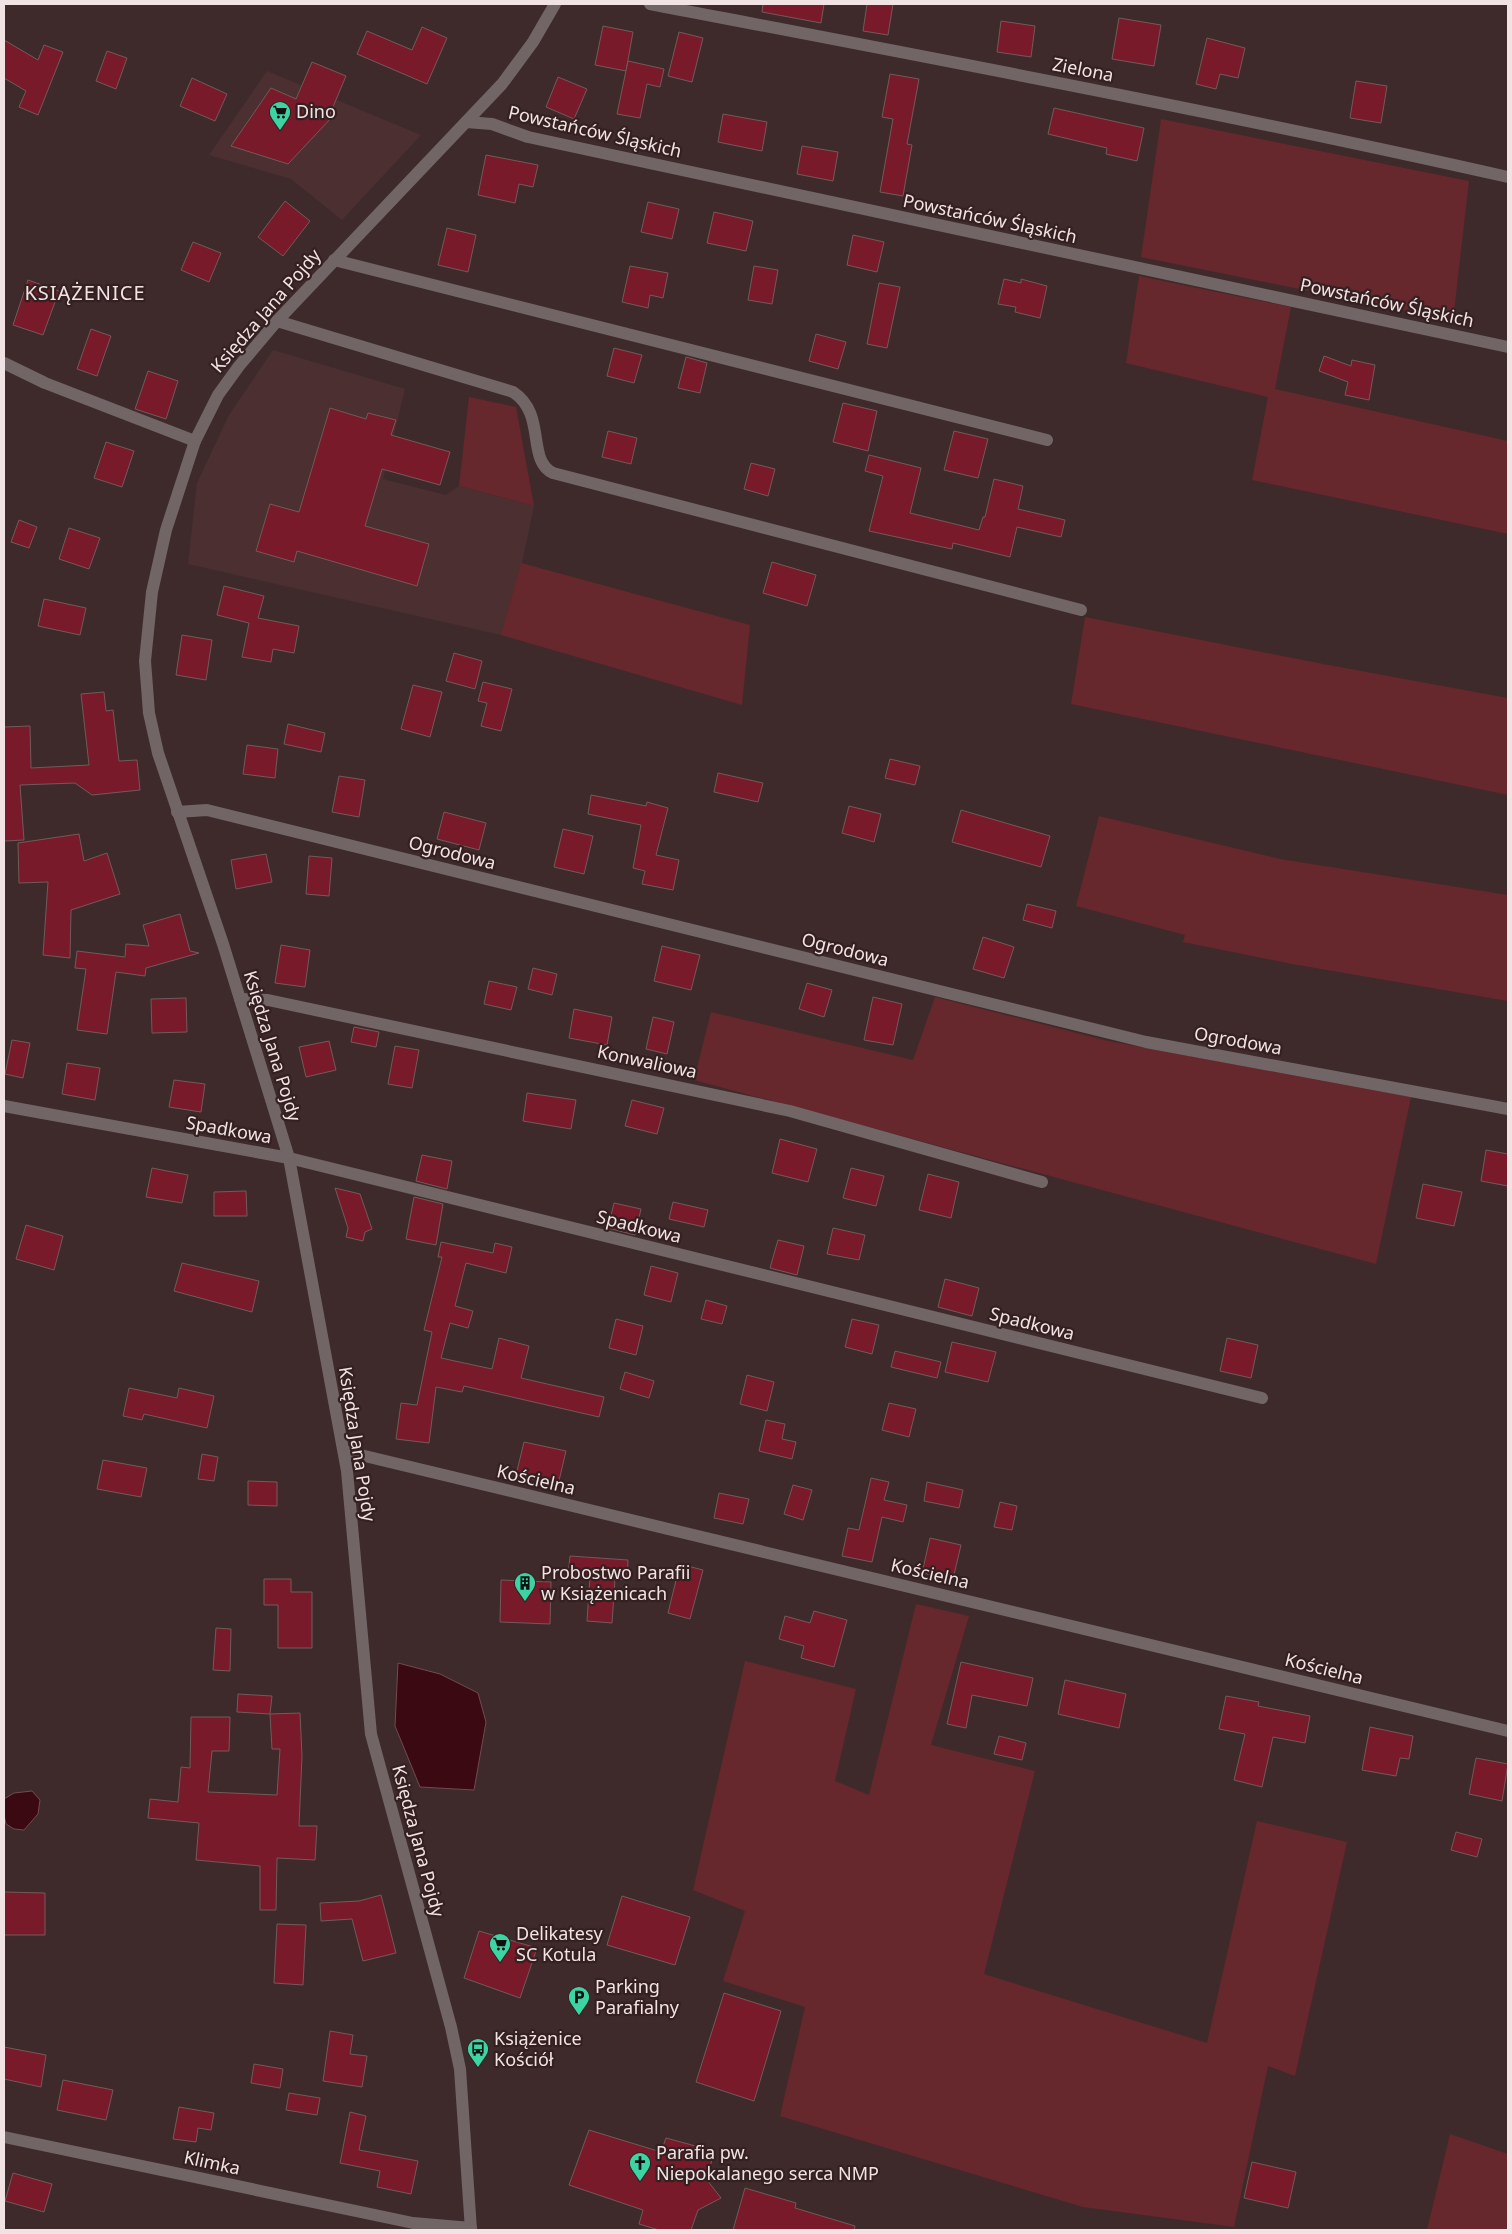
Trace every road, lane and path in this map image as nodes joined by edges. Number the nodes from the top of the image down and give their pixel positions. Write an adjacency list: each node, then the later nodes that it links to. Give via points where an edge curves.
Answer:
1 (555, 4): 3 (street, Księdza Jana Pojdy, via 518,63)
2 (650, 4): 4 (street, Zielona, via 1400,152)
3 (466, 122): 5 (street, Księdza Jana Pojdy); 7 (street, Powstańców Śląskich, via 492,124 538,139)
4 (1508, 177)
5 (334, 260): 6 (street, Księdza Jana Pojdy); 9 (street)
6 (277, 321): 10 (street, Księdza Jana Pojdy, via 228,380); 11 (street, via 513,392 523,400 533,421 541,462 553,473)
7 (1508, 347)
8 (4, 363): 10 (street, via 45,383)
9 (1047, 440)
10 (195, 441): 12 (street, Księdza Jana Pojdy, via 159,560 148,621 145,661 152,732)
11 (1081, 610)
12 (177, 812): 13 (street, Księdza Jana Pojdy); 15 (street, Ogrodowa, via 207,810 1146,1042)
13 (240, 999): 16 (street, Księdza Jana Pojdy); 17 (street, Konwaliowa, via 268,1000 790,1111)
14 (4, 1106): 16 (street, Spadkowa)
15 (1508, 1108)
16 (289, 1158): 18 (street, Spadkowa); 19 (street, Księdza Jana Pojdy)
17 (1042, 1182)
18 (1262, 1398)
19 (344, 1451): 20 (street, Kościelna); 23 (street, Księdza Jana Pojdy, via 371,1734 460,2069)
20 (1508, 1731)
21 (4, 2137): 22 (street, Klimka)
22 (412, 2226): 23 (street, Klimka)
23 (471, 2229)

